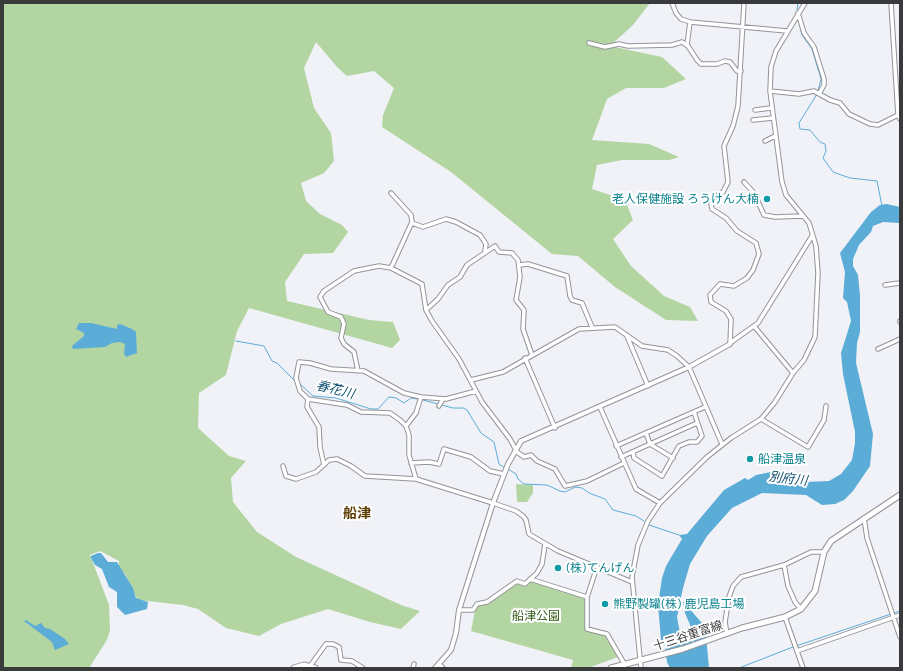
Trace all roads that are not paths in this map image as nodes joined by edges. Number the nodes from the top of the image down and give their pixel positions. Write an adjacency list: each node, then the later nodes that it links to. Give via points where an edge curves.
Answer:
1 (672, 3): 6 (street, via 681,19)
2 (744, 3): 7 (street)
3 (805, 3): 5 (street)
4 (891, 3): 16 (street)
5 (798, 14): 8 (street); 13 (street, via 804,33 814,48 824,79 824,85)
6 (690, 22): 7 (street); 10 (street)
7 (742, 26): 8 (street); 11 (street)
8 (787, 31): 12 (street, via 773,60)
9 (589, 43): 10 (street, via 605,47 619,44 672,45 682,42)
10 (687, 45): 11 (street, via 701,64 725,61 730,62 736,71)
11 (741, 71): 37 (street, via 736,119 724,146 728,182 723,192 714,198 711,204 712,209 726,218 737,231 756,243 759,254 747,278 734,286 720,284 710,294 711,302 726,311 731,319)
12 (770, 91): 13 (street); 14 (street)
13 (817, 93): 16 (street, via 840,103 849,114 870,124 878,125)
14 (772, 108): 15 (street); 17 (street)
15 (755, 110)
16 (898, 115): 18 (street)
17 (773, 118): 19 (street); 20 (street)
18 (900, 119)
19 (753, 120)
20 (775, 136): 21 (street); 24 (street, via 786,194)
21 (766, 141)
22 (744, 182): 24 (street, via 754,193 764,215)
23 (392, 193): 25 (street, via 411,214)
24 (803, 216): 26 (street, via 812,228)
25 (412, 223): 27 (street, via 423,227 446,219 456,222 480,235 486,244); 29 (street)
26 (812, 236): 33 (street, via 762,318); 43 (street, via 816,246 818,274 816,331 810,349)
27 (485, 250): 28 (street, via 495,246 500,252 512,253); 32 (street, via 467,265 460,276 448,285 438,300)
28 (519, 265): 34 (street, via 528,264 567,276 570,296 572,300 582,304); 39 (street, via 520,277 516,300 524,310 522,329)
29 (391, 268): 32 (street, via 422,284); 42 (street, via 379,266 354,271 320,296 328,312 341,317 344,324 342,338 344,344 354,352)
30 (900, 283): 31 (street)
31 (886, 285)
32 (426, 310): 44 (street)
33 (754, 326): 37 (street); 43 (street)
34 (592, 327): 35 (street, via 615,327); 39 (street, via 571,332)
35 (626, 335): 41 (street, via 642,346 668,350); 45 (street)
36 (900, 339): 38 (street)
37 (730, 344): 41 (street)
38 (878, 349)
39 (532, 355): 40 (street)
40 (525, 358): 44 (street, via 503,372); 56 (street)
41 (689, 367): 45 (street); 51 (street)
42 (358, 371): 47 (street, via 364,371 404,393); 48 (street, via 299,362 297,381 300,391)
43 (793, 373): 53 (street)
44 (471, 380): 46 (street)
45 (648, 386): 50 (street)
46 (476, 391): 47 (street, via 441,402); 61 (street)
47 (421, 397): 55 (street, via 416,413)
48 (308, 398): 55 (street, via 347,405 361,412 390,413); 67 (street, via 307,407 319,427)
49 (826, 406): 53 (street, via 824,420 808,448)
50 (600, 407): 56 (street); 60 (street)
51 (705, 407): 52 (street); 59 (street)
52 (694, 412): 54 (street); 57 (street)
53 (761, 419): 59 (street)
54 (697, 423): 58 (street); 64 (street, via 702,436 697,442 679,446)
55 (406, 426): 65 (street)
56 (555, 428): 61 (street, via 521,441)
57 (646, 433): 58 (street); 60 (street)
58 (650, 444): 62 (street); 64 (street)
59 (722, 444): 73 (street)
60 (616, 446): 63 (street)
61 (515, 449): 66 (street, via 524,457 531,455 537,461 555,469 565,486 587,481); 69 (street)
62 (633, 452): 63 (street); 64 (street, via 634,458 662,476)
63 (621, 457): 66 (street)
64 (672, 458)
65 (411, 463): 69 (street, via 439,464 444,449 471,457 490,471); 70 (street)
66 (624, 464): 73 (street, via 636,489)
67 (324, 465): 68 (street, via 316,472 296,479 286,476); 70 (street, via 329,460 337,459 365,476)
68 (283, 466)
69 (505, 473): 72 (street)
70 (416, 479): 72 (street)
71 (900, 495): 74 (main road, 十三谷重富線)
72 (493, 503): 75 (street, via 523,516 530,534); 83 (street)
73 (660, 503): 80 (street, via 652,512 638,545 632,568)
74 (864, 518): 76 (main road, 十三谷重富線, via 836,536); 85 (street, via 867,538)
75 (545, 544): 78 (street); 79 (street, via 542,564)
76 (824, 552): 77 (street, via 811,552); 82 (main road, 十三谷重富線, via 815,591)
77 (784, 565): 82 (street, via 788,586); 87 (street, via 741,577 732,586 725,622)
78 (597, 567): 80 (street); 81 (street)
79 (530, 579): 81 (street); 83 (street, via 524,584 517,581 488,602 477,604 474,610)
80 (632, 582): 90 (street)
81 (587, 597): 92 (street, via 587,629 607,634)
82 (801, 609): 86 (main road, 十三谷重富線)
83 (459, 610): 91 (street, via 451,650)
84 (900, 615): 85 (street)
85 (893, 616): 88 (street); 89 (street)
86 (785, 617): 87 (main road, 十三谷重富線); 89 (street)
87 (726, 634): 90 (main road, 十三谷重富線)
88 (900, 637)
89 (797, 650): 100 (street)
90 (640, 660): 92 (main road, 十三谷重富線); 99 (street)
91 (438, 664): 96 (street); 97 (street)
92 (625, 664): 98 (main road, 十三谷重富線)
93 (313, 667): 94 (main road, via 300,665); 95 (street, via 326,644 333,644 339,647 341,660 352,661)
94 (294, 668)
95 (364, 668)
96 (435, 668)
97 (443, 668)
98 (611, 668)
99 (641, 668)
100 (803, 668)

